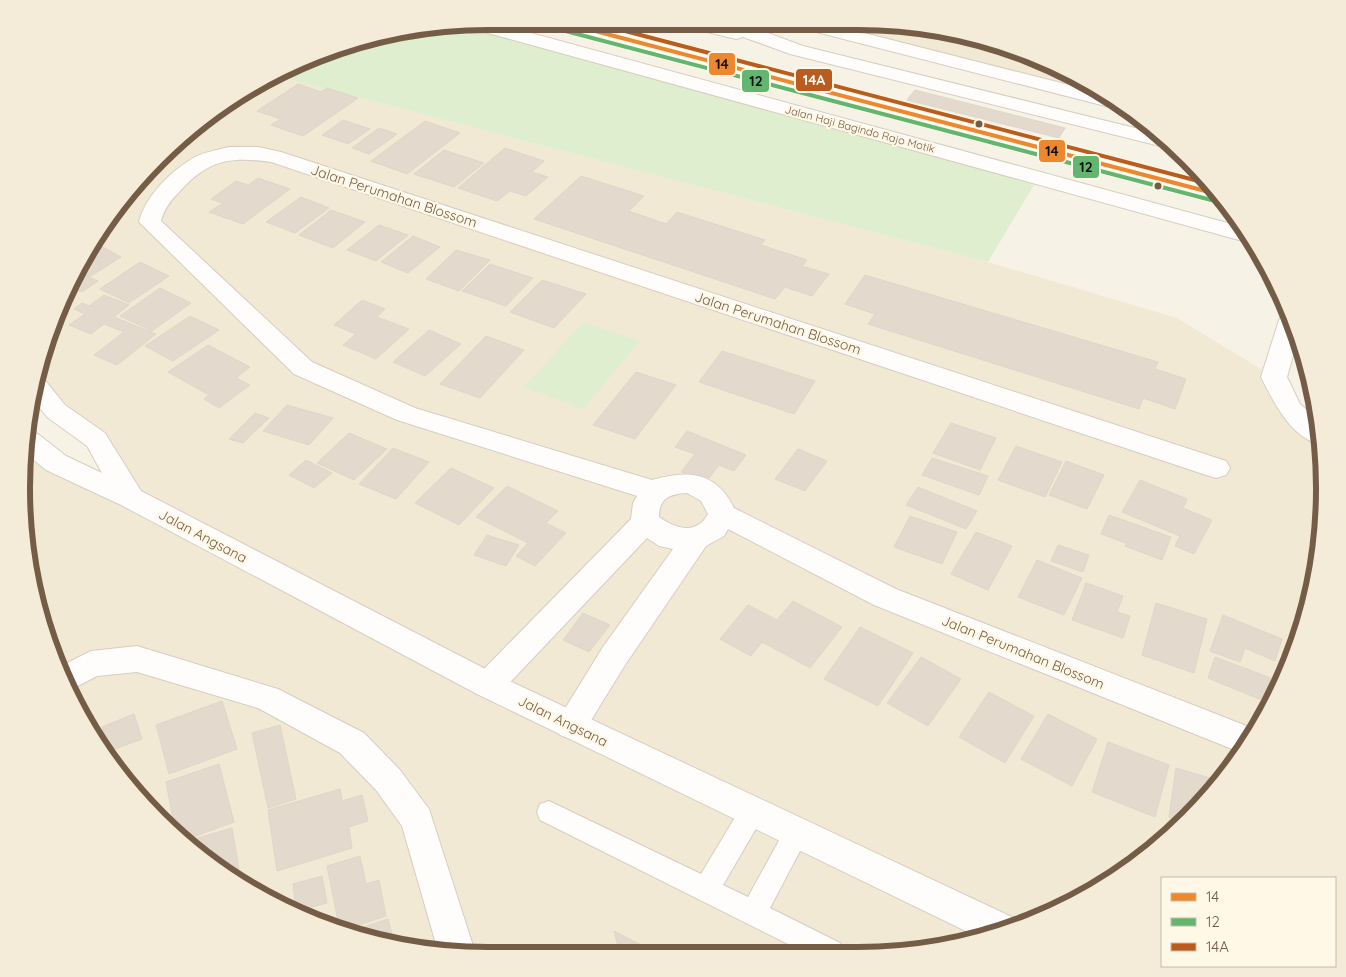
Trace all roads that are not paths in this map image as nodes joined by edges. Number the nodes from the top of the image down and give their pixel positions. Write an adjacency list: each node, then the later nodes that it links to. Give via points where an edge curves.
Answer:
1 (498, 30): 10 (street, Jalan Haji Bagindo Rajo Motik)
2 (590, 30): 9 (street, Jalan Haji Bagindo Rajo Motik)
3 (719, 30): 6 (street)
4 (742, 30): 6 (street)
5 (828, 30): 7 (street)
6 (796, 50): 8 (street)
7 (1099, 99)
8 (1153, 138)
9 (1206, 191)
10 (1238, 233)
11 (1288, 330): 13 (street, via 1274,377 1290,410)
12 (41, 393): 17 (street, via 56,411 96,440)
13 (1312, 429)
14 (33, 444): 17 (street, Jalan Angsana, via 56,463)
15 (1216, 468): 16 (street, Jalan Perumahan Blossom, via 274,156 244,151 223,154 200,163 183,173 152,210 150,222 303,368 406,414)
16 (654, 491): 18 (street, via 670,484 689,483 706,489 718,500); 19 (street, via 644,507)
17 (131, 498): 22 (street, Jalan Angsana)
18 (722, 514): 20 (street, via 714,529); 24 (street, Jalan Perumahan Blossom, via 885,597)
19 (645, 522): 20 (street, via 669,538); 22 (street)
20 (696, 538): 23 (street, via 614,656)
21 (70, 676): 31 (street, via 91,664 137,659 267,698 352,743 388,780 417,820)
22 (488, 685): 23 (street, Jalan Angsana)
23 (571, 725): 26 (street, Jalan Angsana)
24 (1242, 738)
25 (549, 812): 28 (lane)
26 (752, 812): 27 (street, Jalan Angsana); 28 (lane)
27 (797, 832): 29 (lane); 30 (street, Jalan Angsana)
28 (706, 890): 29 (lane)
29 (753, 913): 32 (lane)
30 (993, 926)
31 (455, 946)
32 (821, 947)

